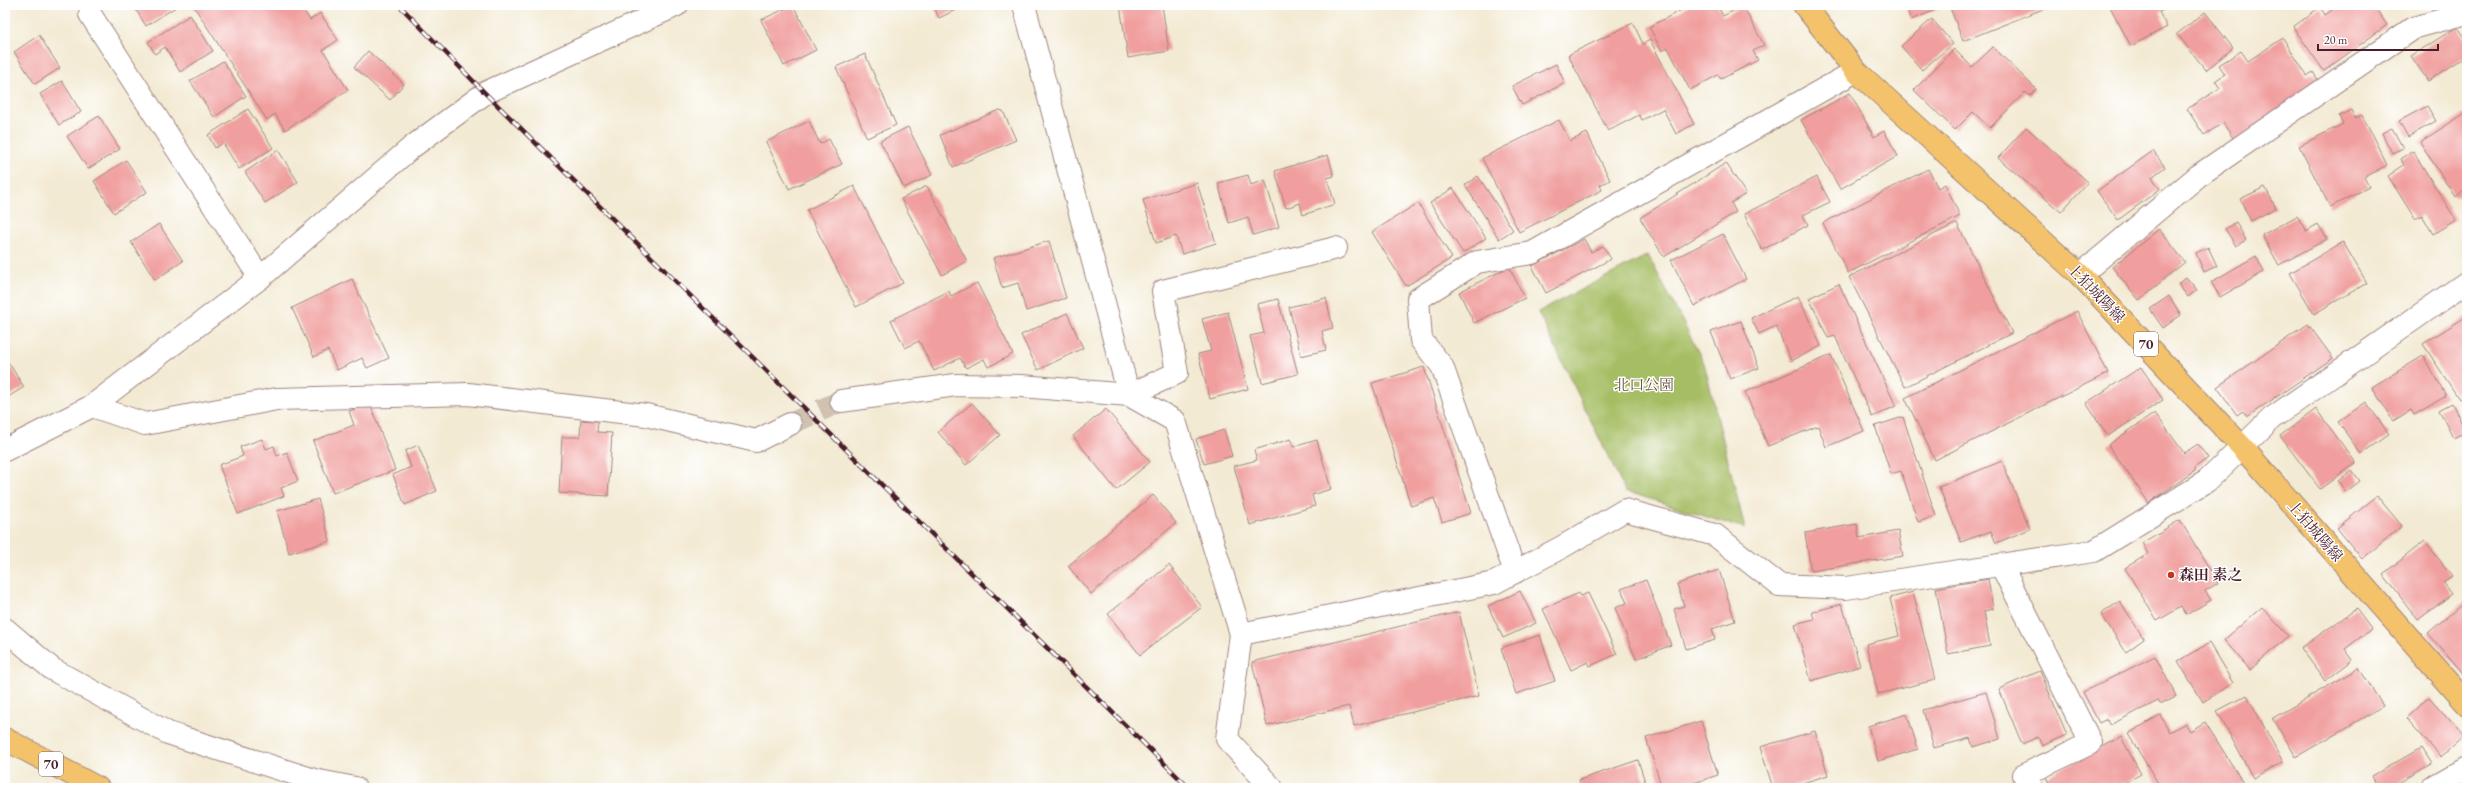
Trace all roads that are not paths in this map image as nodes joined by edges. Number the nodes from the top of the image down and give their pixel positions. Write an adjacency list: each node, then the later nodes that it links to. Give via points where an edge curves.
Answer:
1 (677, 5): 9 (street, via 485,93 412,147)
2 (1024, 5): 11 (street)
3 (1804, 5): 6 (main road, 上狛城陽線 / 70)
4 (2467, 13): 8 (street, via 2414,28 2198,176)
5 (90, 14): 9 (street)
6 (1856, 71): 8 (main road, 上狛城陽線 / 70); 18 (street, via 1532,253 1477,262 1418,299 1421,340 1442,366)
7 (1336, 248): 11 (street, via 1163,291 1177,373)
8 (2080, 275): 15 (main road, 上狛城陽線 / 70)
9 (260, 278): 13 (street)
10 (2467, 282): 15 (street, via 2272,418)
11 (1129, 395): 12 (street, via 1022,386 956,385); 20 (street, via 1174,421)
12 (841, 401)
13 (92, 406): 14 (street, via 145,424 277,399 468,394 646,415 756,441); 16 (street)
14 (790, 424)
15 (2242, 447): 17 (street, via 2207,481 2094,551); 21 (main road, 上狛城陽線 / 70)
16 (5, 450)
17 (2001, 565): 18 (street, via 1846,588 1779,585 1715,535 1625,510); 27 (street, via 2091,742 2024,775)
18 (1515, 572): 20 (street, via 1494,583)
19 (5, 629): 25 (street, via 52,669 168,733 314,780)
20 (1242, 634): 26 (street, via 1227,739)
21 (2467, 704)
22 (5, 739): 24 (main road, 70)
23 (2467, 768): 28 (street)
24 (98, 788)
25 (355, 788)
26 (1272, 788)
27 (2032, 788)
28 (2432, 788)

